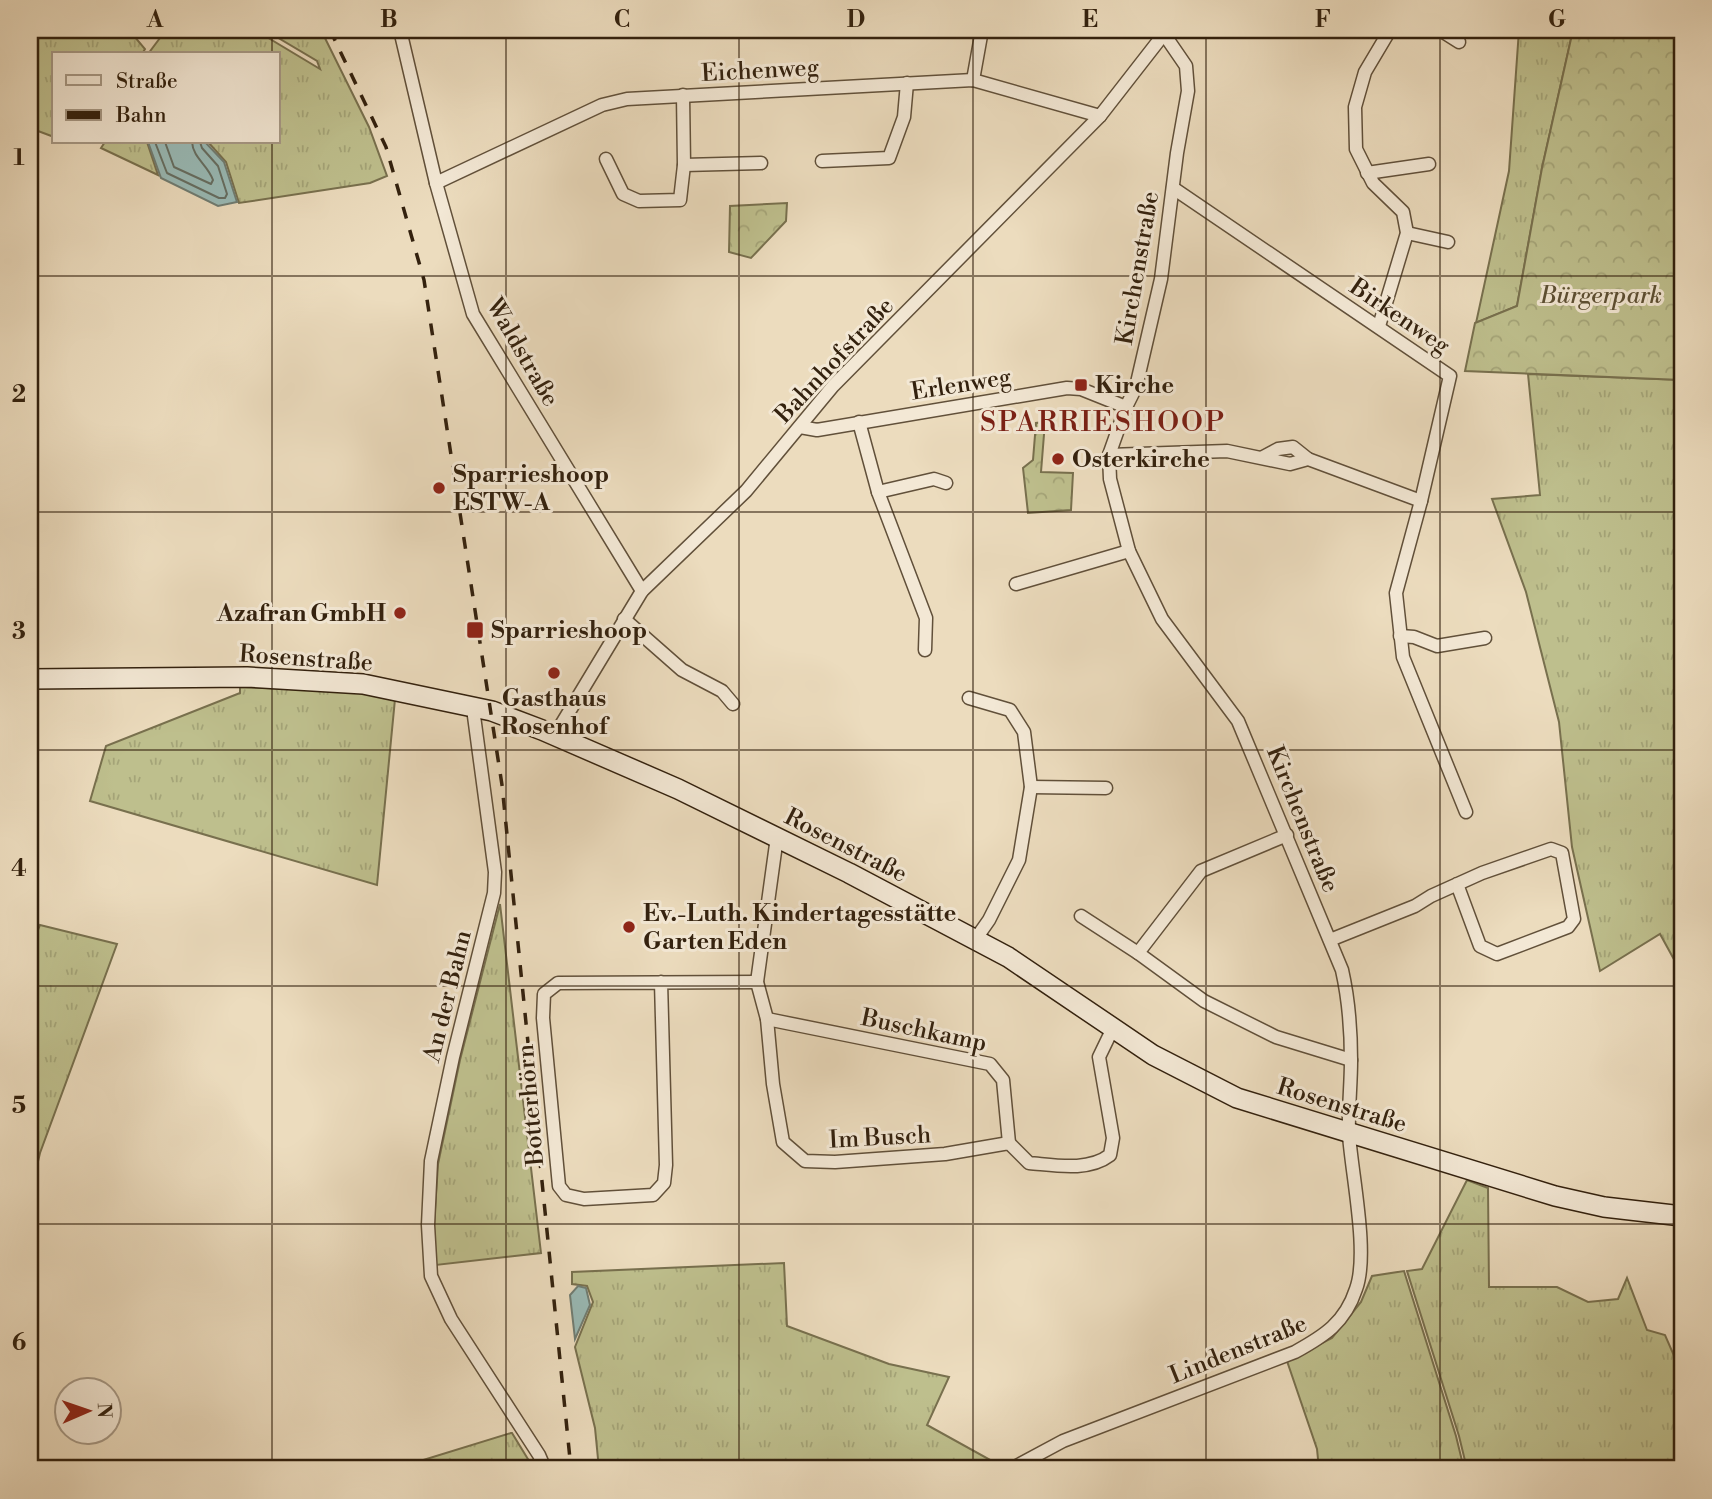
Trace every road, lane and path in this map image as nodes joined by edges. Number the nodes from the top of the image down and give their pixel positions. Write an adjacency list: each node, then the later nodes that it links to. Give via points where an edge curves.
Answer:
1 (400, 30): 17 (street, Waldstraße)
2 (982, 30): 7 (street)
3 (1390, 30): 16 (street, via 1365,72 1355,107 1356,149)
4 (1440, 30): 6 (street)
5 (1165, 32): 10 (street, Bahnhofstraße); 18 (street, Kirchenstraße, via 1186,65 1188,91)
6 (1459, 41)
7 (973, 80): 8 (street, Eichenweg); 10 (street, Eichenweg)
8 (906, 83): 9 (street, Eichenweg); 12 (street, via 904,117 889,158)
9 (683, 95): 15 (street); 17 (street, Eichenweg, via 602,105)
10 (1100, 116): 24 (street, Bahnhofstraße)
11 (606, 159): 15 (street, via 623,194 639,201 680,200)
12 (822, 160)
13 (761, 163): 15 (street)
14 (1429, 164): 16 (street)
15 (684, 165)
16 (1367, 173): 19 (street, via 1404,212)
17 (436, 183): 31 (street, Waldstraße, via 473,314)
18 (1173, 188): 21 (street, Birkenweg); 22 (street, Kirchenstraße, via 1161,279 1136,387)
19 (1407, 233): 20 (street); 21 (street)
20 (1448, 242)
21 (1380, 326): 28 (street, Birkenweg, via 1450,376)
22 (1126, 407): 23 (street, Erlenweg, via 1067,388); 25 (street, Kirchenstraße)
23 (859, 422): 24 (street, Erlenweg, via 817,430); 27 (street)
24 (800, 426): 31 (street, Bahnhofstraße, via 747,491)
25 (1109, 455): 28 (street, via 1227,451 1290,464 1308,459); 29 (street, Kirchenstraße, via 1110,479)
26 (946, 483): 27 (street, via 934,479)
27 (878, 492): 35 (street, via 926,618)
28 (1421, 501): 33 (street, Birkenweg, via 1396,593)
29 (1129, 551): 30 (street); 44 (street, Kirchenstraße, via 1162,619 1238,720)
30 (1016, 584)
31 (642, 591): 32 (street, Bahnhofstraße)
32 (624, 619): 38 (street, via 682,670 722,691); 40 (street, Bahnhofstraße)
33 (1400, 636): 34 (street, via 1437,646); 43 (street, Birkenweg, via 1403,657)
34 (1485, 638)
35 (925, 650)
36 (30, 679): 39 (main road, Rosenstraße, via 247,677 363,684)
37 (969, 698): 41 (street, via 1010,710 1024,732)
38 (733, 704)
39 (475, 706): 40 (main road, Rosenstraße); 59 (street, An der Bahn, via 494,893 431,1161 431,1276 452,1319)
40 (555, 735): 45 (main road, Rosenstraße)
41 (1031, 788): 42 (street); 48 (street, via 1019,860)
42 (1106, 788)
43 (1466, 812)
44 (1287, 835): 49 (street, Kirchenstraße); 50 (street, via 1201,871)
45 (777, 837): 48 (main road, Rosenstraße); 52 (street, Im Busch)
46 (1457, 884): 46 (street, via 1551,849 1562,853 1574,919 1568,927 1497,954 1480,946); 49 (street)
47 (1081, 916): 50 (street)
48 (975, 940): 54 (main road, Rosenstraße, via 1008,957)
49 (1330, 940): 55 (street, Kirchenstraße, via 1349,1002)
50 (1139, 953): 55 (street, via 1204,1001 1276,1037)
51 (661, 982): 51 (street, Botterhörn, via 558,983 544,994 559,1186 566,1195 584,1199 653,1195 664,1183); 52 (street, Botterhörn)
52 (757, 982): 53 (street, Im Busch)
53 (767, 1019): 57 (street, Buschkamp, via 990,1064 1003,1080); 57 (street, Im Busch, via 783,1142 804,1161 835,1163 945,1154)
54 (1112, 1028): 56 (main road, Rosenstraße, via 1153,1055 1237,1098); 57 (street, via 1099,1057 1113,1138 1110,1155 1070,1167 1029,1163)
55 (1351, 1060): 56 (street, Kirchenstraße)
56 (1349, 1133): 58 (main road, Rosenstraße, via 1555,1196); 60 (street, Lindenstraße, via 1361,1258 1353,1297 1344,1315 1324,1336 1295,1352 1063,1441)
57 (1009, 1143)
58 (1682, 1216)
59 (545, 1469)
60 (1010, 1469)

